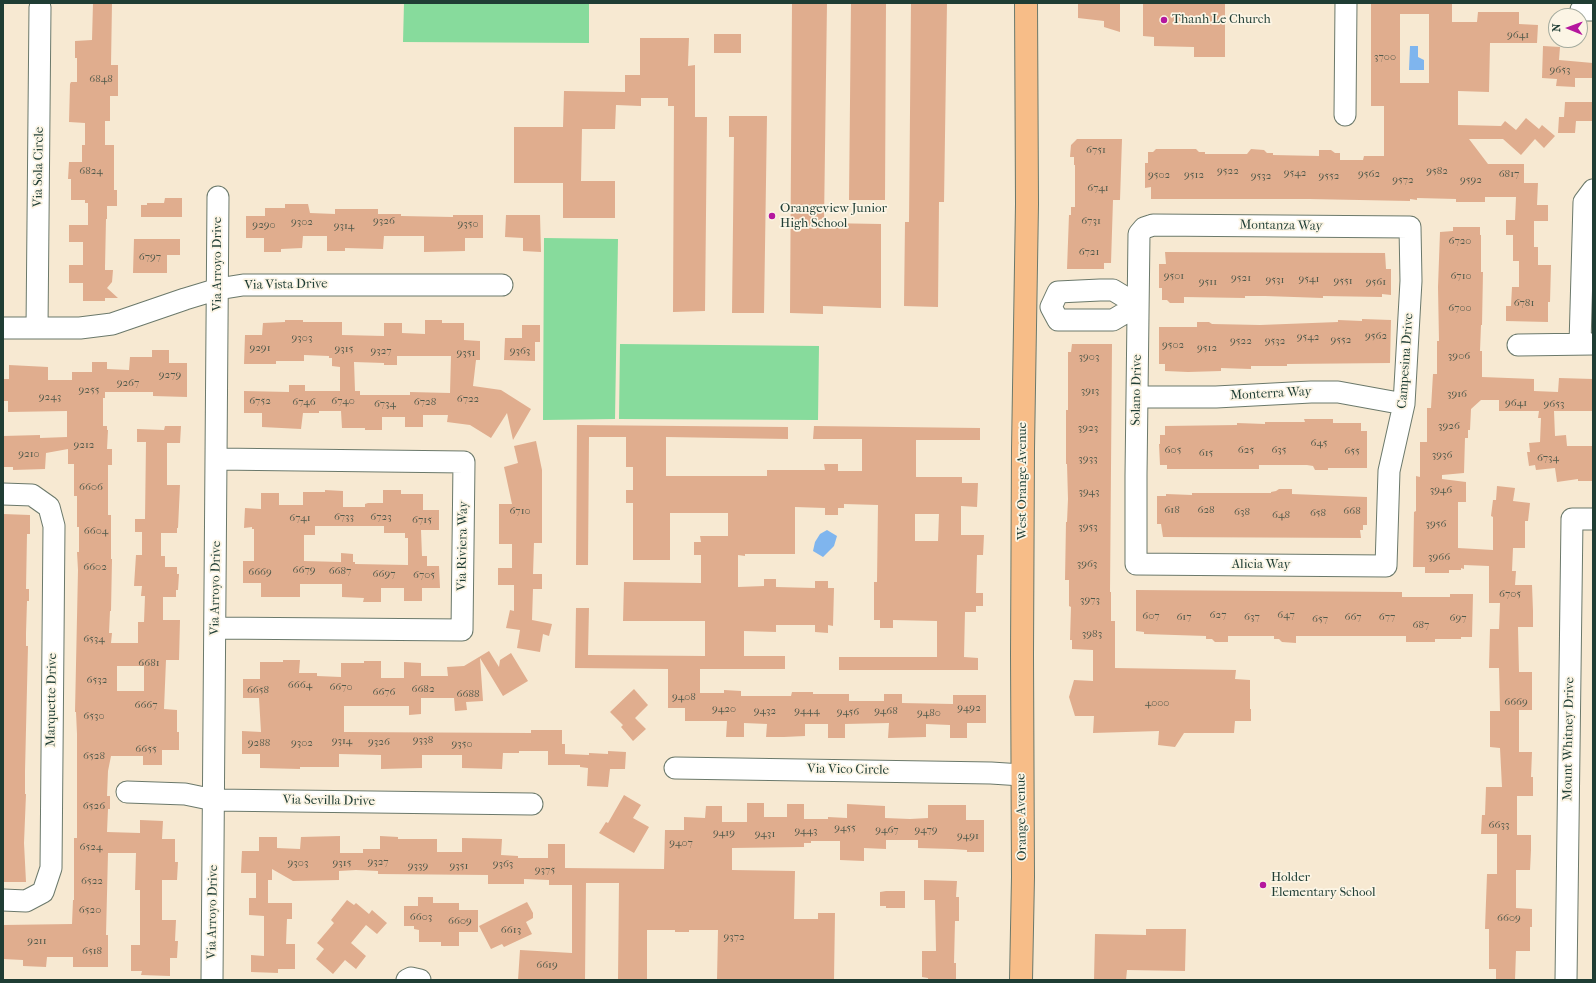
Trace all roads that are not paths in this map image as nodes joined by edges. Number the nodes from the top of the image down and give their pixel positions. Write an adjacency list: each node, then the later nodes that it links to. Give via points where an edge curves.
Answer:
1 (1026, 3): 13 (main road)
2 (1346, 3): 4 (street)
3 (40, 7): 17 (street, Via Sola Circle)
4 (1345, 115)
5 (1593, 190): 18 (street, via 1584,202)
6 (218, 197): 10 (street, Via Arroyo Drive)
7 (1153, 225): 8 (street, Montanza Way); 12 (street, Solano Drive, via 1144,228 1139,234)
8 (1410, 227): 21 (street, Campesina Drive, via 1411,281)
9 (502, 285): 10 (street, Via Vista Drive, via 243,285)
10 (218, 289): 17 (street, Via Vista Drive, via 112,324 80,328); 22 (street, Via Arroyo Drive)
11 (1086, 290): 12 (street, via 1112,290); 14 (street, via 1058,292); 15 (street)
12 (1138, 305): 15 (street, via 1113,320); 20 (street, Solano Drive)
13 (1025, 307): 14 (street); 28 (main road, West Orange Avenue)
14 (1051, 307): 15 (street, via 1058,320)
15 (1087, 320)
16 (3, 328): 17 (street, Via Vista Drive)
17 (37, 328)
18 (1586, 344): 19 (street)
19 (1518, 345)
20 (1137, 397): 21 (street, Monterra Way, via 1338,392); 25 (street, Solano Drive)
21 (1404, 404): 26 (street, Campesina Drive, via 1389,470)
22 (217, 459): 27 (street, Via Arroyo Drive); 27 (street, Via Riviera Way, via 464,462 462,630)
23 (3, 494): 34 (street, Marquette Drive, via 32,495 49,507 54,526 50,868 43,892 26,901)
24 (1593, 519): 39 (street, Mount Whitney Drive, via 1572,519)
25 (1136, 564): 26 (street, Alicia Way)
26 (1386, 566)
27 (216, 628): 32 (street, Via Arroyo Drive)
28 (1022, 654): 30 (main road, Orange Avenue)
29 (675, 768): 30 (street, Via Vico Circle, via 991,772)
30 (1022, 775): 38 (main road, Orange Avenue)
31 (127, 792): 32 (street, Via Sevilla Drive, via 185,794)
32 (214, 800): 33 (street, Via Sevilla Drive); 35 (street, Via Arroyo Drive)
33 (532, 804)
34 (3, 900)
35 (212, 980)
36 (407, 980): 37 (street)
37 (420, 980)
38 (1021, 980)
39 (1566, 980)

